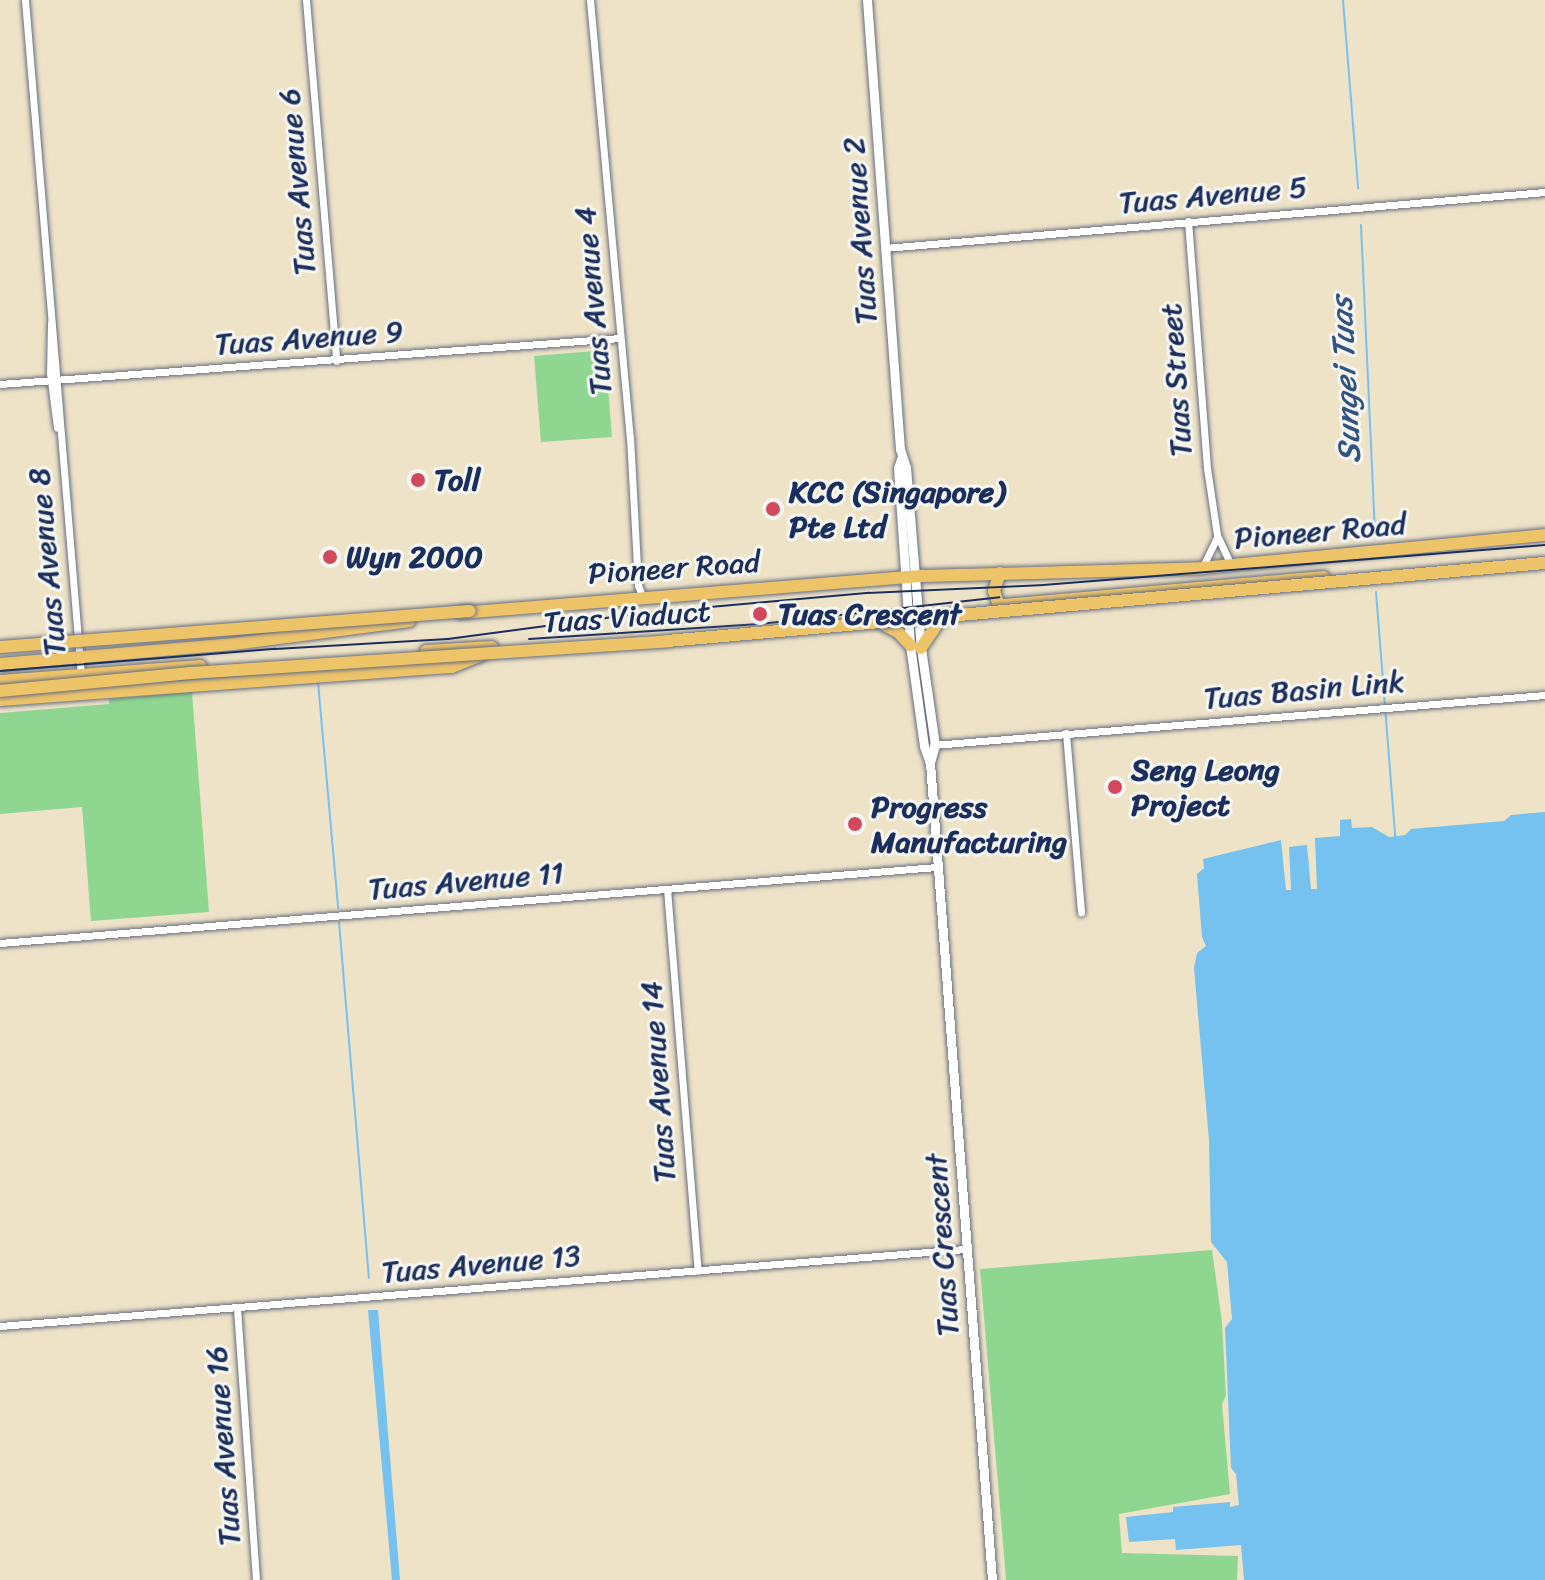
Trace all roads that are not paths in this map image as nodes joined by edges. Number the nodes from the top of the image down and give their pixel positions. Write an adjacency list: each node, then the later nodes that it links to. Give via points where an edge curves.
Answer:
1 (25, 0): 10 (street, Tuas Avenue 8)
2 (306, 0): 9 (street, Tuas Avenue 6)
3 (590, 0): 8 (street, Tuas Avenue 4)
4 (867, 0): 7 (street, Tuas Avenue 2)
5 (1545, 192): 6 (street, Tuas Avenue 5)
6 (1188, 221): 7 (street, Tuas Avenue 5); 12 (street, Tuas Street)
7 (885, 248): 18 (street, Tuas Avenue 2)
8 (620, 338): 9 (street, Tuas Avenue 9); 19 (street, Tuas Avenue 4)
9 (336, 361): 10 (street, Tuas Avenue 9)
10 (54, 381): 11 (street, Tuas Avenue 9); 28 (street, Tuas Avenue 8)
11 (0, 384)
12 (1217, 535): 15 (street, Tuas Street); 16 (street)
13 (1545, 535): 15 (main road, Pioneer Road)
14 (1545, 561): 20 (main road, Pioneer Road); 27 (main road, Tuas Viaduct, bridge, via 922,620)
15 (1231, 565): 16 (main road, Pioneer Road)
16 (1202, 568): 17 (main road, Pioneer Road)
17 (1000, 573): 18 (main road, Pioneer Road); 20 (main road, via 994,596)
18 (910, 577): 19 (main road, Pioneer Road); 23 (street, Tuas Crescent)
19 (642, 596): 21 (main road, Pioneer Road)
20 (999, 606): 22 (main road, Pioneer Road)
21 (470, 611): 26 (main road, bridge); 28 (main road, Pioneer Road, via 233,644)
22 (955, 611): 23 (main road, Pioneer Road); 25 (main road)
23 (913, 615): 24 (main road, Pioneer Road); 25 (street, Tuas Crescent)
24 (874, 619): 25 (main road); 30 (main road, Pioneer Road)
25 (915, 646): 36 (street, Tuas Crescent)
26 (0, 647)
27 (485, 654): 32 (main road, Tuas Viaduct, bridge); 34 (main road, via 452,667)
28 (79, 657): 29 (main road, Pioneer Road); 30 (street, Tuas Avenue 8)
29 (0, 664)
30 (81, 676): 31 (main road, Pioneer Road)
31 (0, 681)
32 (0, 691)
33 (1545, 695): 35 (street, Tuas Basin Link)
34 (0, 700)
35 (1066, 733): 36 (street, Tuas Basin Link); 39 (street)
36 (930, 746): 37 (street, Tuas Crescent)
37 (936, 867): 38 (street, Tuas Avenue 11); 41 (street, Tuas Crescent)
38 (667, 889): 40 (street, Tuas Avenue 11); 42 (street, Tuas Avenue 14)
39 (1081, 912)
40 (0, 943)
41 (966, 1249): 42 (street, Tuas Avenue 13); 46 (street, Tuas Crescent)
42 (698, 1271): 43 (street, Tuas Avenue 13)
43 (237, 1308): 44 (street, Tuas Avenue 13); 45 (street, Tuas Avenue 16)
44 (0, 1326)
45 (256, 1580)
46 (992, 1580)

